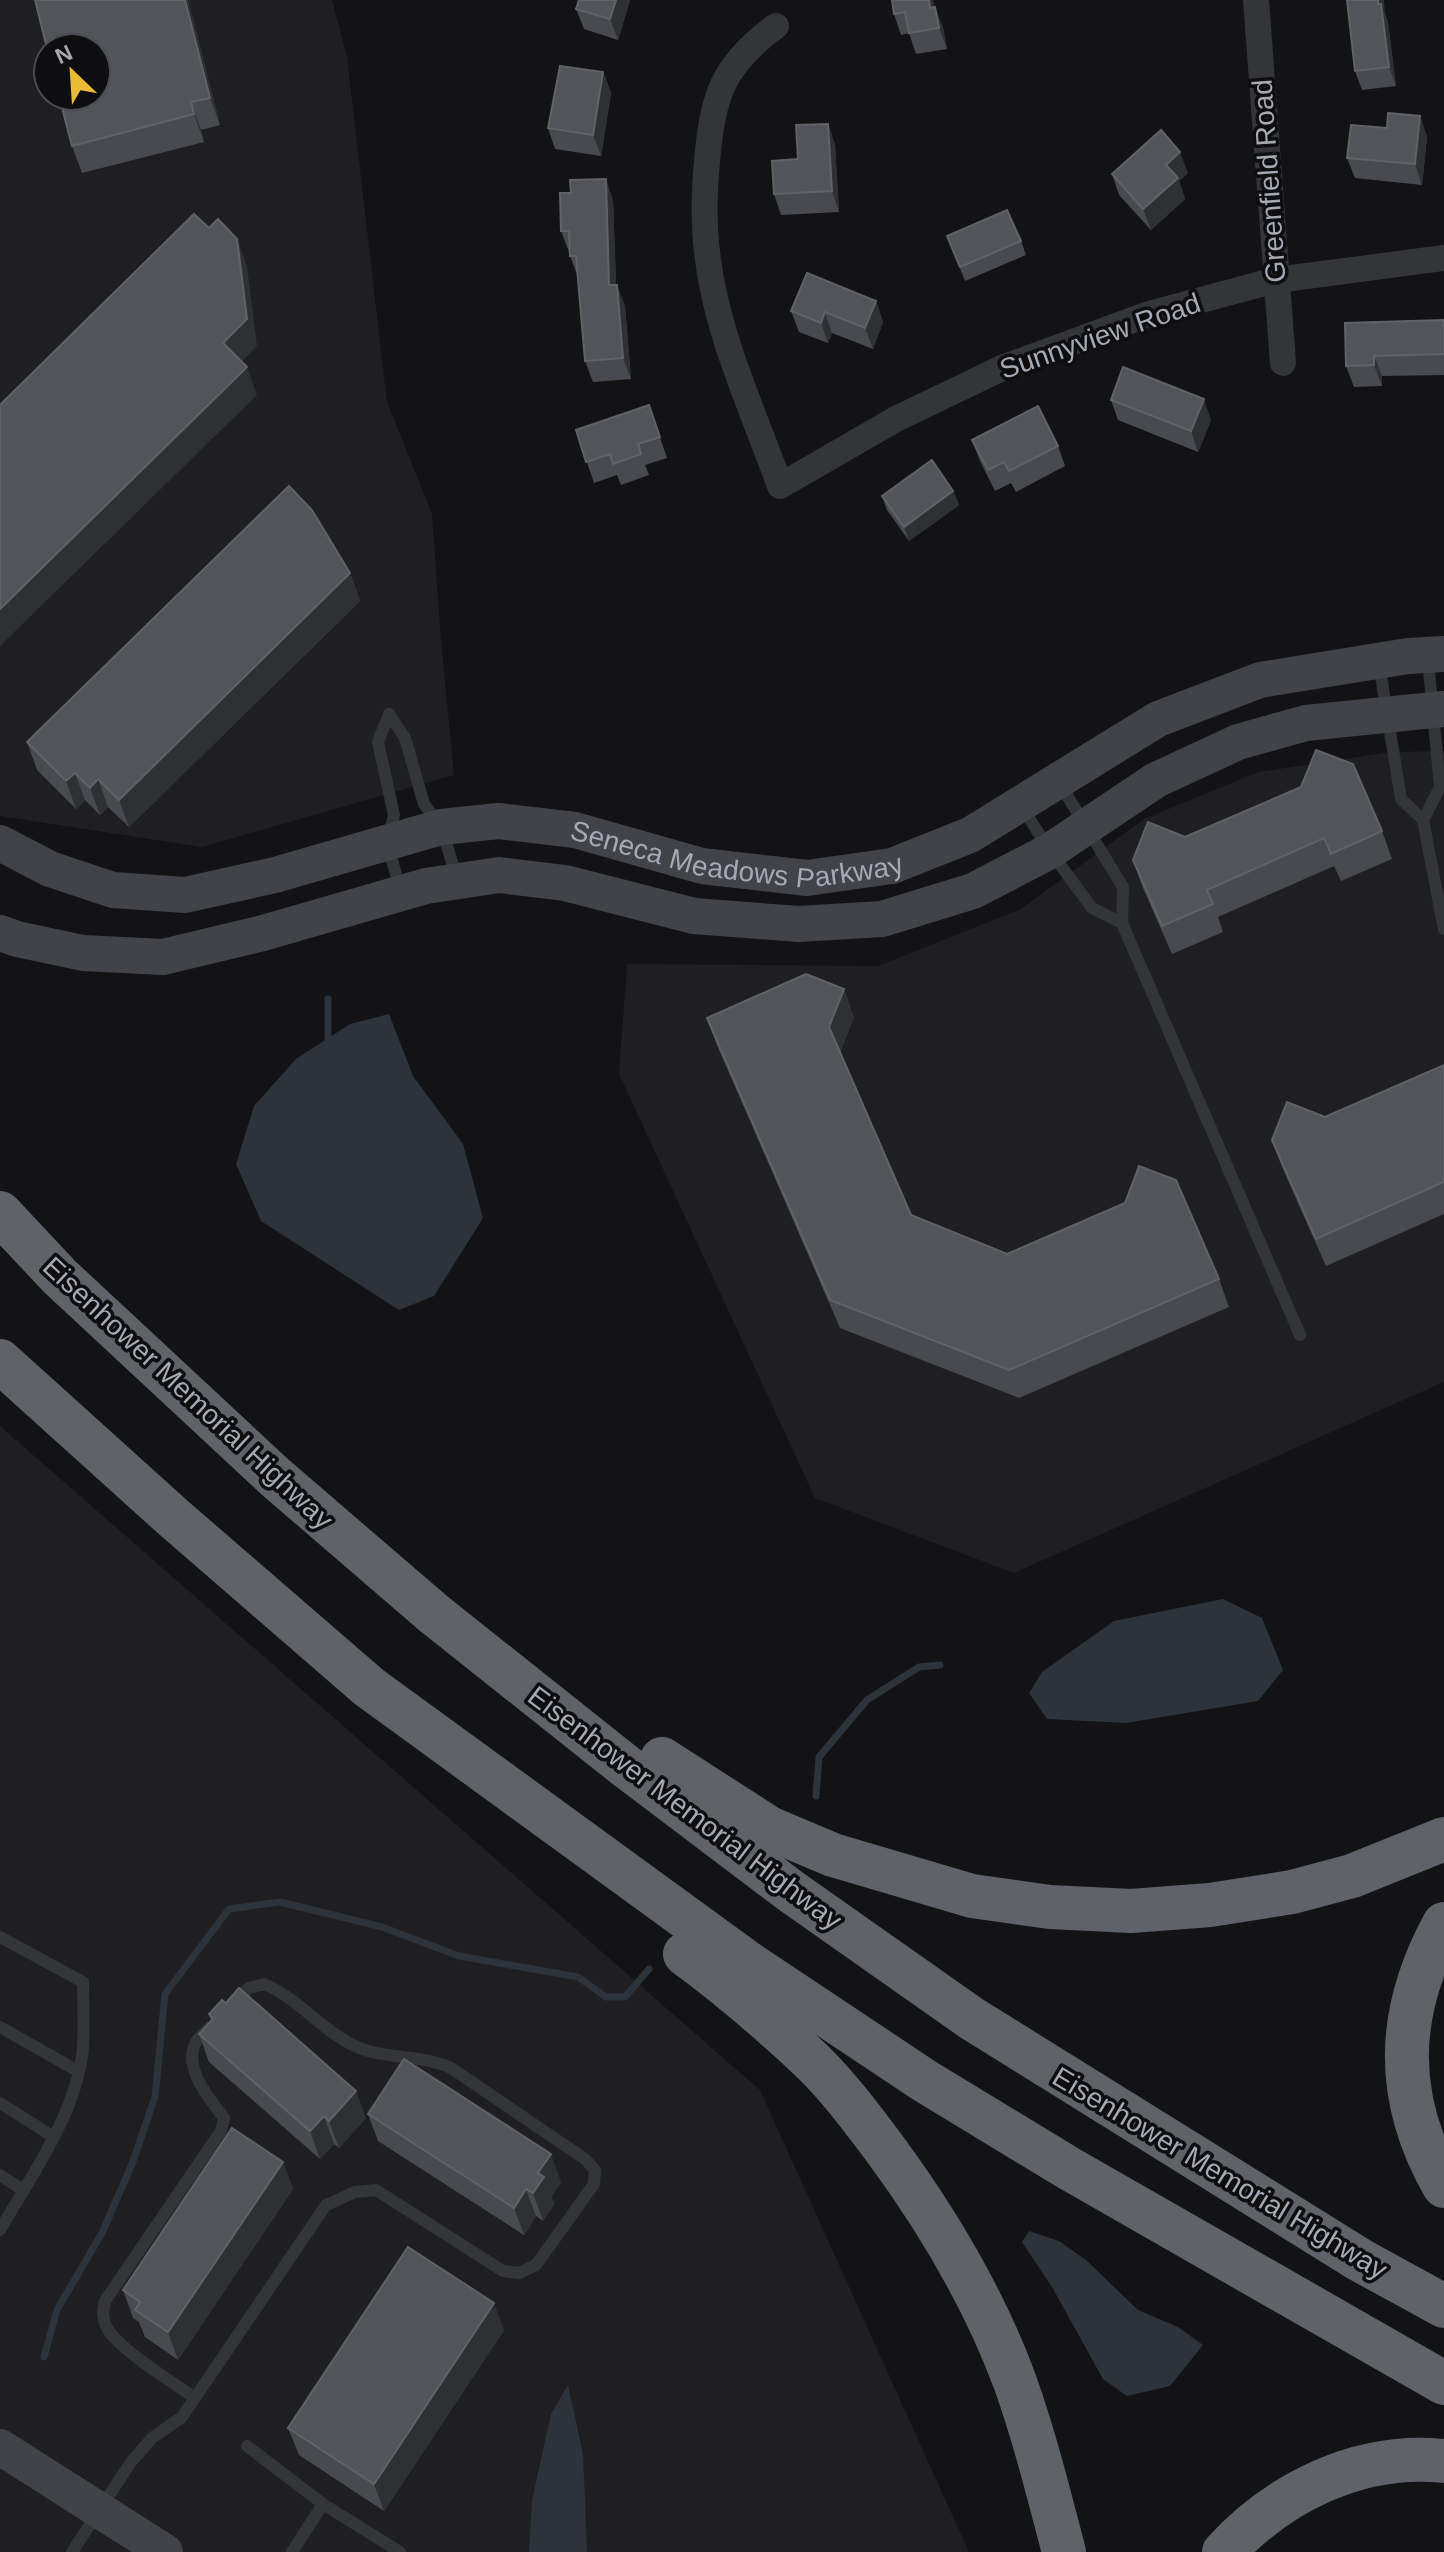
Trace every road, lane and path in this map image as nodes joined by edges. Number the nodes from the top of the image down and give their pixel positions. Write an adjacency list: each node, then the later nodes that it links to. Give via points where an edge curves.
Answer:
1 (1256, 0): 4 (street, Greenfield Road)
2 (776, 26): 4 (street, Sunnyview Road, via 752,44 725,79 712,114 703,203 719,317 780,486 896,419 1002,368 1149,314)
3 (1444, 258): 4 (street, Sunnyview Road)
4 (1276, 280): 5 (street, Greenfield Road)
5 (1283, 363)
6 (1436, 654): 7 (street, Seneca Meadows Parkway); 8 (lane)
7 (1378, 661): 9 (lane); 10 (street, Seneca Meadows Parkway, via 1260,680 1158,719)
8 (1439, 710): 9 (street, Seneca Meadows Parkway); 12 (lane, via 1440,787)
9 (1386, 715): 12 (lane, via 1401,799); 14 (street, Seneca Meadows Parkway, via 1306,723 1238,742 1156,780)
10 (1058, 781): 11 (street, Seneca Meadows Parkway); 14 (lane)
11 (1020, 804): 13 (street, Seneca Meadows Parkway, via 970,835 892,866 807,878 702,866 575,830 499,821); 17 (lane)
12 (1423, 820): 21 (lane)
13 (441, 827): 15 (street, Seneca Meadows Parkway); 15 (lane, via 424,804 405,738 389,714 378,742 394,815); 18 (lane)
14 (1086, 827): 17 (street, Seneca Meadows Parkway); 20 (lane, via 1123,887)
15 (387, 842): 16 (street, Seneca Meadows Parkway, via 185,895 113,890 50,869); 19 (lane)
16 (0, 843)
17 (1050, 851): 18 (street, Seneca Meadows Parkway, via 973,891 882,919 799,924 694,916 565,883 499,875); 20 (lane, via 1092,908)
18 (458, 882): 19 (street, Seneca Meadows Parkway)
19 (401, 893): 22 (street, Seneca Meadows Parkway, via 163,957 83,953)
20 (1122, 923): 25 (lane)
21 (1444, 929)
22 (0, 933)
23 (0, 1213): 24 (highway, Eisenhower Memorial Highway)
24 (60, 1277): 28 (highway, via 641,1744 769,1828 833,1855 972,1896 1131,1911 1292,1892 1352,1876); 41 (highway, Eisenhower Memorial Highway, via 275,1477 433,1613 792,1892 1105,2104)
25 (1300, 1335)
26 (0, 1361): 27 (highway)
27 (369, 1687): 42 (highway, via 748,1963 925,2081); 53 (highway, via 552,1852 728,1986 816,2066 860,2117 945,2237 984,2310 1014,2380)
28 (1444, 1839)
29 (1444, 1924): 38 (highway, via 1410,2009 1406,2061 1412,2114)
30 (0, 1937): 34 (lane, via 83,1982)
31 (227, 2008): 43 (lane, via 249,1988 264,1984 359,2048 435,2060 571,2148 595,2170 594,2184 536,2265 519,2273 503,2271 376,2190 336,2198 326,2205)
32 (216, 2020): 43 (lane, via 196,2043 193,2059 198,2080 224,2118 221,2131 105,2301 102,2313 116,2341)
33 (0, 2027): 34 (lane)
34 (78, 2071): 36 (lane)
35 (0, 2103): 36 (lane)
36 (54, 2137): 39 (lane)
37 (0, 2175): 39 (lane)
38 (1444, 2186)
39 (23, 2190): 40 (lane)
40 (0, 2230)
41 (1444, 2306)
42 (1444, 2383)
43 (195, 2398): 48 (lane, via 182,2417 152,2438 131,2462)
44 (247, 2446): 47 (lane)
45 (0, 2447): 48 (street)
46 (1444, 2461): 54 (highway, via 1388,2462 1314,2484 1280,2502)
47 (323, 2504): 51 (lane); 52 (lane)
48 (99, 2512): 49 (lane); 50 (street)
49 (72, 2552)
50 (165, 2552)
51 (292, 2552)
52 (400, 2552)
53 (1064, 2552)
54 (1224, 2552)

